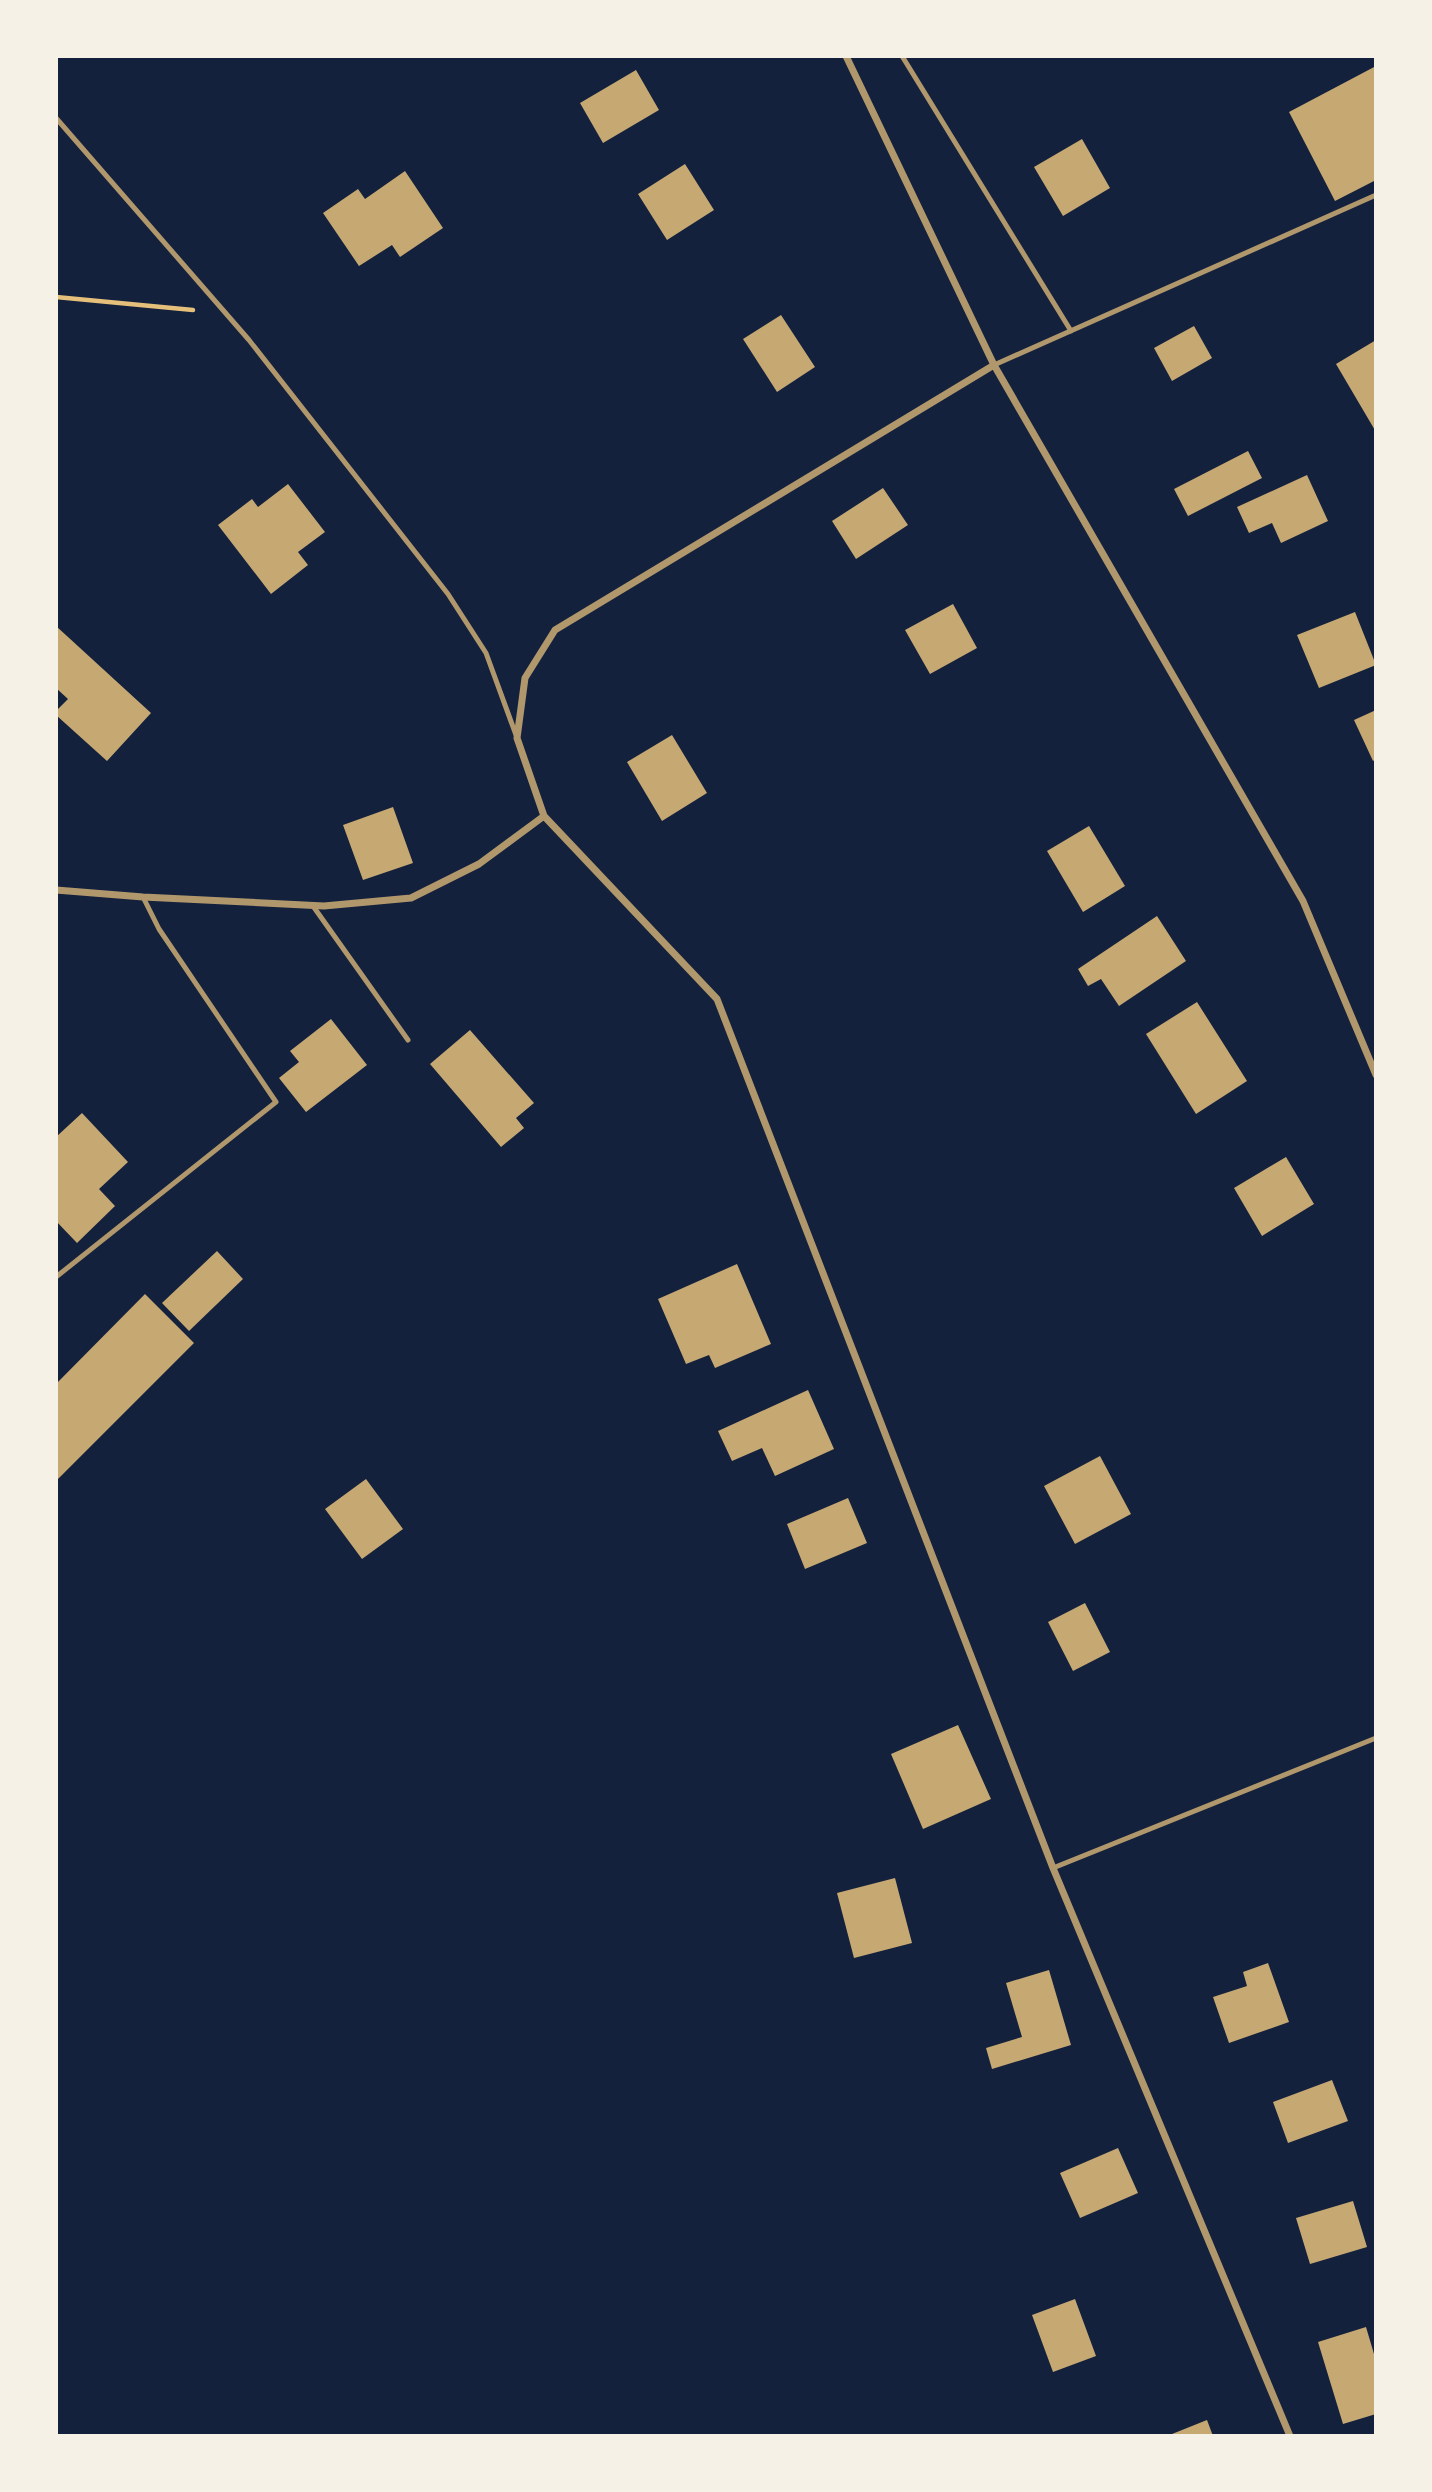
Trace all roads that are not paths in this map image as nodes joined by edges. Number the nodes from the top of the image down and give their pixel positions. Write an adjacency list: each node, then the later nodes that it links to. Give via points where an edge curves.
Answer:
1 (845, 56): 6 (street)
2 (902, 56): 5 (lane)
3 (56, 118): 7 (lane, via 249,340 448,594 486,653)
4 (1376, 195): 5 (lane)
5 (1071, 331): 6 (lane)
6 (994, 365): 7 (street, via 555,630 525,678); 13 (street, via 1303,901)
7 (517, 738): 8 (street)
8 (544, 816): 11 (street, via 480,864 411,898); 16 (street, via 717,999)
9 (56, 890): 10 (street)
10 (143, 897): 11 (street); 14 (lane, via 159,929 276,1102)
11 (312, 905): 12 (lane)
12 (408, 1040)
13 (1376, 1075)
14 (56, 1277)
15 (1376, 1738): 16 (lane)
16 (1053, 1868): 17 (street)
17 (1290, 2436)

